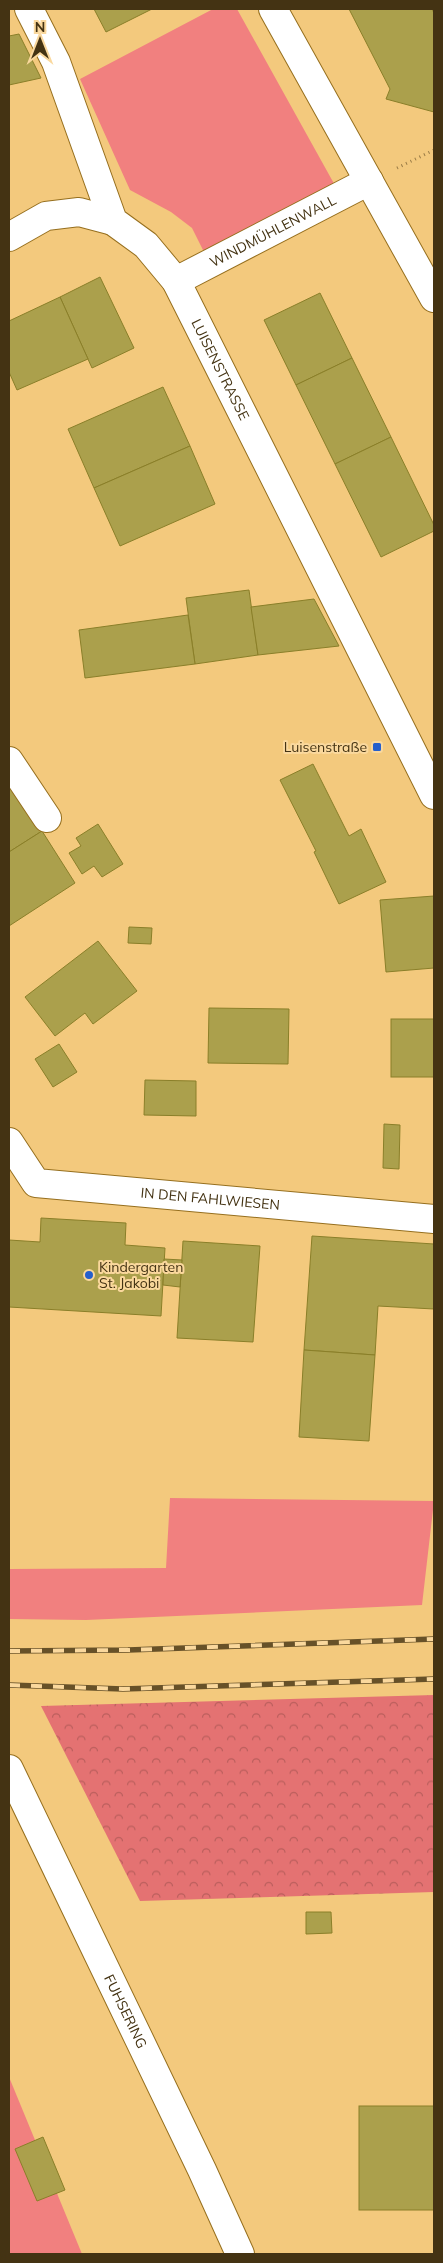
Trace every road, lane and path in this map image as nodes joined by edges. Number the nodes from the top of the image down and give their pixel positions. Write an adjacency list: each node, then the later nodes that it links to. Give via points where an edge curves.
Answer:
1 (29, 9): 5 (street, via 56,62)
2 (273, 9): 4 (street)
3 (434, 150): 4 (path)
4 (369, 181): 7 (street, WINDMÜHLENWALL); 8 (street)
5 (113, 221): 6 (street, via 79,212 46,216); 7 (street, LUISENSTRASSE, via 146,245)
6 (9, 237)
7 (176, 282): 10 (street, LUISENSTRASSE)
8 (434, 298)
9 (9, 760): 11 (street)
10 (434, 795)
11 (47, 818)
12 (9, 1142): 13 (street, IN DEN FAHLWIESEN, via 36,1183)
13 (434, 1219)
14 (9, 1769): 15 (street, FUHSERING)
15 (240, 2254)

